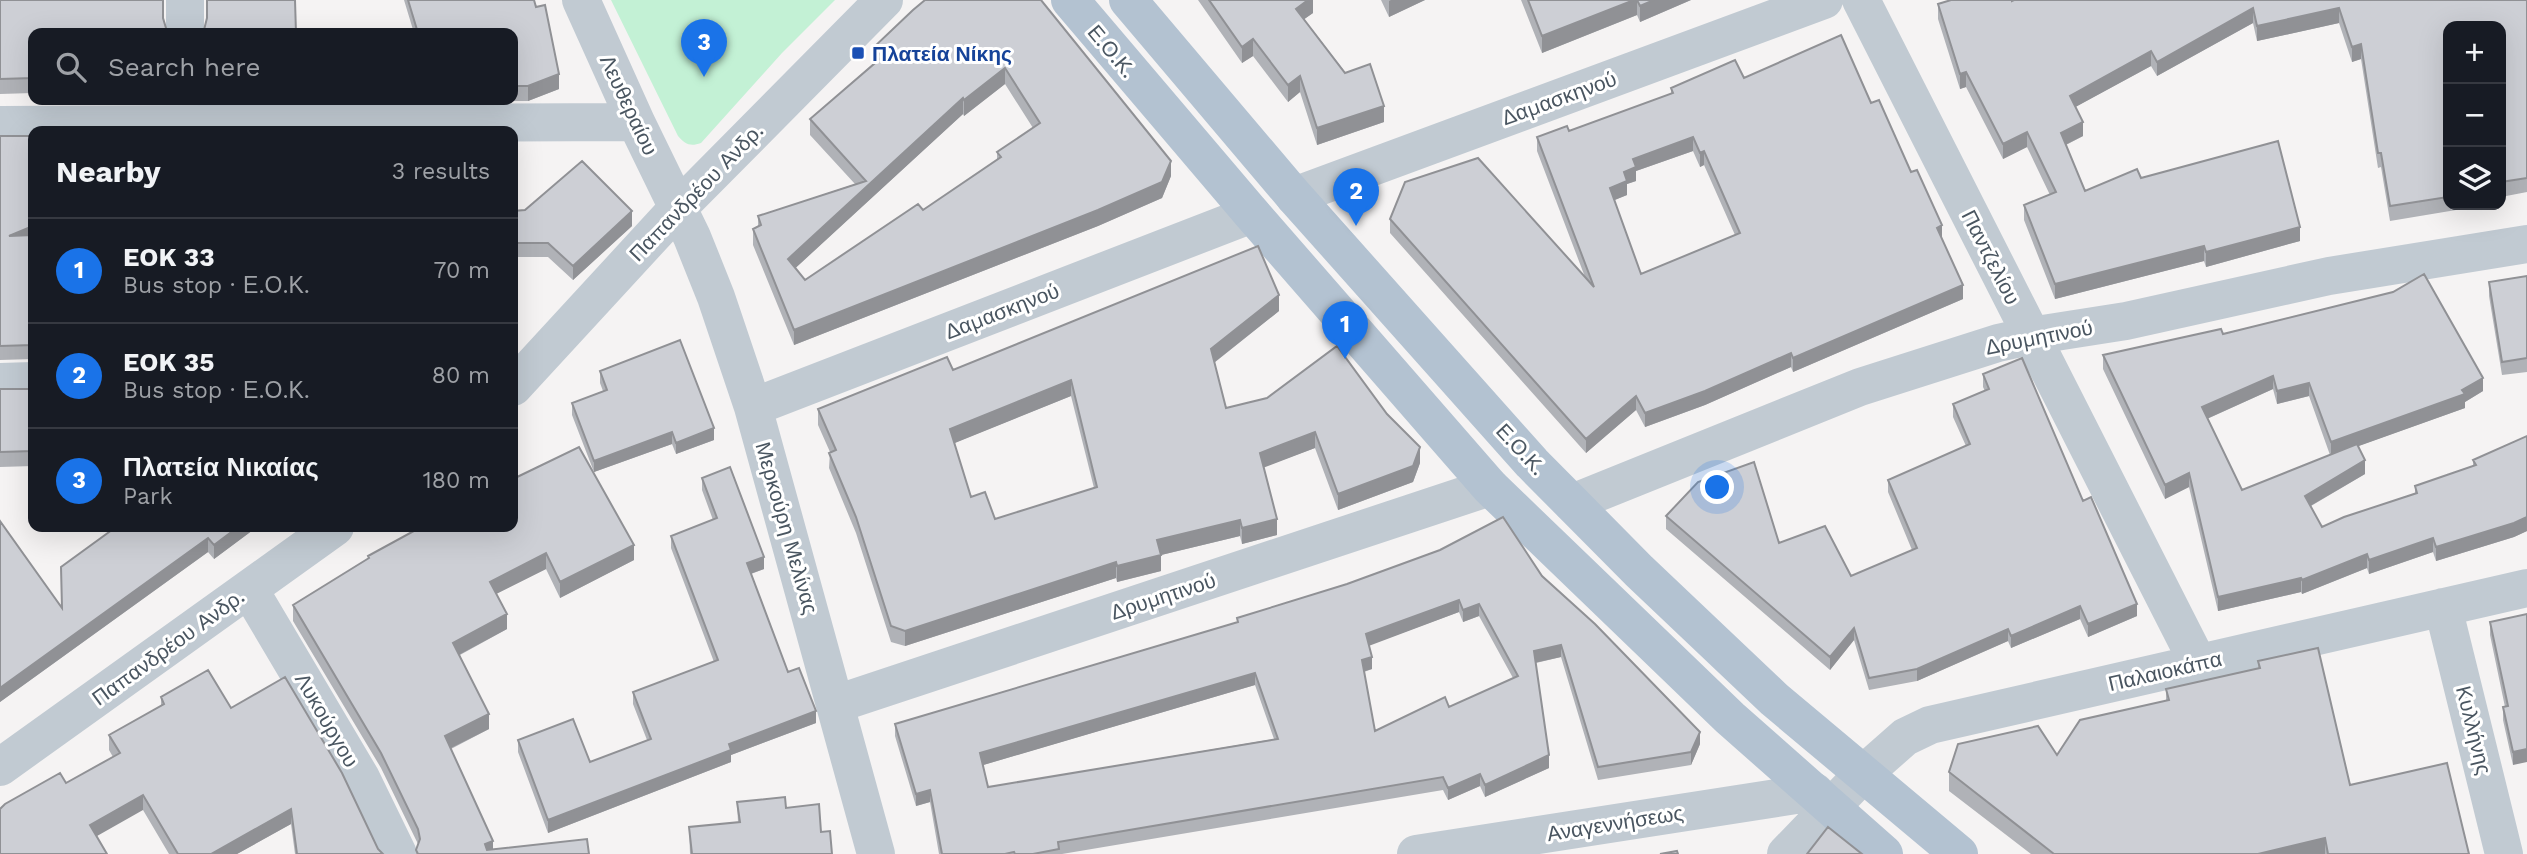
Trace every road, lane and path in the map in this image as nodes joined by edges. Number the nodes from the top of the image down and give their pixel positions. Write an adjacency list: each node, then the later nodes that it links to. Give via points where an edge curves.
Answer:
1 (185, 0): 8 (street)
2 (581, 0): 10 (street, Λευθεραίου)
3 (884, 0): 13 (street, Παπανδρέου Ανδρ.)
4 (1070, 0): 14 (main road, Ε.Ο.Κ.)
5 (1128, 0): 12 (main road, Ε.Ο.Κ.)
6 (1824, 0): 12 (street, Δαμασκηνού)
7 (1861, 0): 16 (street, Παντζελίου)
8 (185, 28)
9 (186, 118): 10 (street); 11 (street)
10 (636, 122): 13 (street, Λευθεραίου)
11 (0, 125)
12 (1294, 196): 22 (main road, Ε.Ο.Κ.)
13 (678, 208): 17 (street, Παπανδρέου Ανδρ.); 20 (street, Μερκούρη Μελίνας, via 704,267)
14 (1252, 214): 20 (street, Δαμασκηνού); 21 (main road, Ε.Ο.Κ.)
15 (2527, 244): 16 (street, Δρυμητινού, via 2341,274 2126,321)
16 (2030, 336): 22 (street, Δρυμητινού, via 1860,387); 27 (street, Παντζελίου)
17 (521, 371)
18 (28, 380): 19 (street)
19 (0, 382)
20 (753, 407): 28 (street, Μερκούρη Μελίνας)
21 (1490, 487): 28 (street, Δρυμητινού); 31 (main road, Ε.Ο.Κ., via 1730,718)
22 (1572, 503): 30 (main road, Ε.Ο.Κ., via 1746,674)
23 (328, 532): 25 (street, Παπανδρέου Ανδρ.)
24 (2527, 588): 26 (street, Παλαιοκάπα)
25 (249, 589): 29 (street, Παπανδρέου Ανδρ.); 32 (street, Λυκούργου, via 361,778)
26 (2443, 607): 27 (street, Παλαιοκάπα); 38 (street, Κυλλήνης)
27 (2198, 663): 30 (street, Παλαιοκάπα, via 1930,725 1905,737)
28 (836, 705): 33 (street, Μερκούρη Μελίνας)
29 (0, 767)
30 (1863, 774): 31 (street, Παλαιοκάπα); 37 (main road, Ε.Ο.Κ.)
31 (1823, 800): 34 (street, Αναγεννήσεως); 35 (street, Παλαιοκάπα); 36 (main road, Ε.Ο.Κ.)
32 (398, 854)
33 (876, 854)
34 (1416, 854)
35 (1786, 854)
36 (1884, 854)
37 (1959, 854)
38 (2504, 854)

